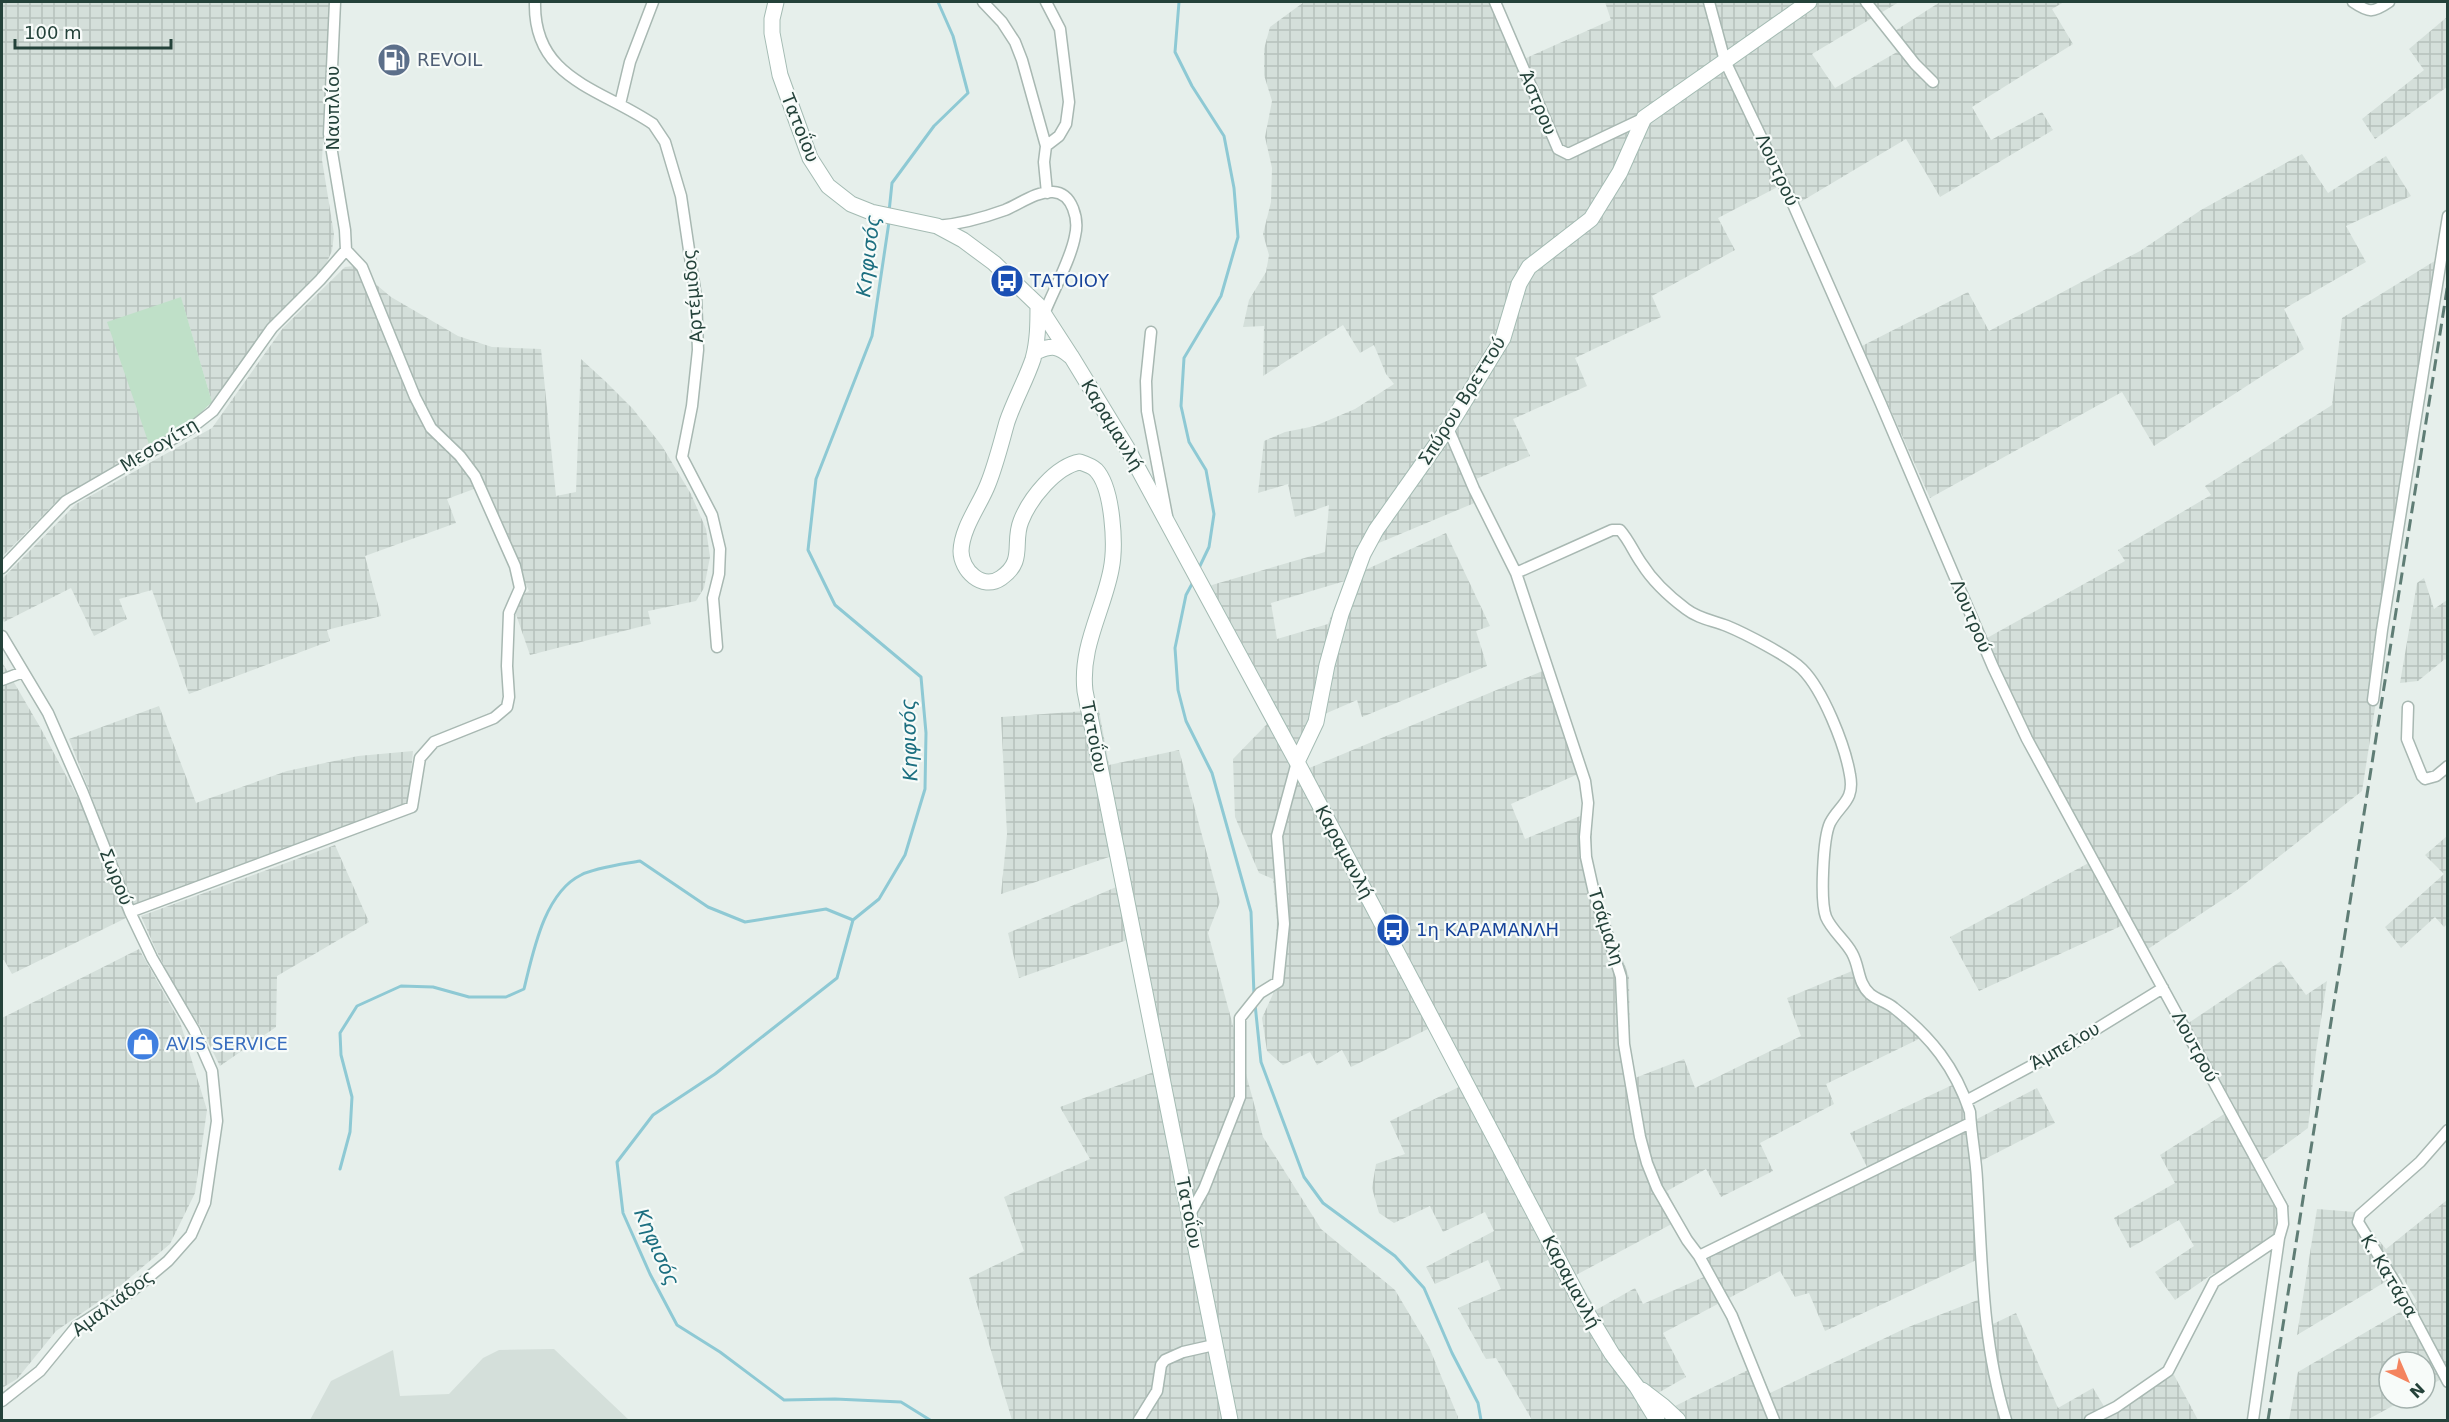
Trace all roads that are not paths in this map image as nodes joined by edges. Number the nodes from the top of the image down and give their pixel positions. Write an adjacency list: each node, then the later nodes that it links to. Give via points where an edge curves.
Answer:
1 (334, 2): 21 (street, Ναυπλίου, via 329,134)
2 (535, 2): 15 (street, Αρτέμιδος, via 537,32 550,58 574,79)
3 (653, 2): 15 (street, via 630,62)
4 (776, 2): 20 (street, Τατοΐου, via 772,19 776,61 810,158 835,193 871,212)
5 (983, 2): 17 (street, via 1016,42)
6 (1046, 2): 17 (street, via 1060,29 1069,102 1066,124)
7 (1495, 2): 16 (street, Άστρου, via 1563,153)
8 (1709, 2): 13 (street, Λουτρού)
9 (1809, 2): 13 (street)
10 (1866, 2): 14 (street)
11 (2353, 2): 12 (street, via 2365,10 2376,10)
12 (2389, 2)
13 (1725, 62): 16 (street); 40 (street, Λουτρού, via 1792,202 2002,688)
14 (1933, 82)
15 (620, 104): 32 (street, Αρτέμιδος, via 660,132 681,196 696,297 698,350 682,457 712,515 720,549 720,574 713,598)
16 (1644, 118): 27 (street, Σπύρου Βρεττού, via 1620,172 1591,219 1528,267 1503,338)
17 (1046, 146): 18 (street)
18 (1047, 193): 20 (street, via 975,219); 22 (street, via 1061,194 1068,200 1077,224 1075,238)
19 (2448, 216): 35 (street)
20 (937, 226): 22 (street, Τατοΐου, via 994,263)
21 (346, 250): 29 (street, Μεσογίτη, via 272,328 213,411 190,429 66,501); 39 (street, via 362,267 431,428 475,476 515,566 520,588 509,613 507,707 494,718 434,742 420,758 412,807)
22 (1043, 313): 24 (street, Τατοΐου); 25 (street, Καραμανλή); 26 (street, Τατοΐου)
23 (1151, 332): 28 (street, via 1146,381 1148,411)
24 (1038, 351): 25 (street, via 1056,347); 26 (street, Τατοΐου)
25 (1071, 356): 28 (street, Καραμανλή)
26 (1028, 369): 45 (street, Τατοΐου, via 989,483 963,537 963,563 980,580 999,580 1015,562 1021,520 1055,474 1080,462 1095,469 1101,477 1111,510 1113,555 1089,637 1083,676)
27 (1448, 428): 30 (street, Τσάμαλη); 37 (street, Σπύρου Βρεττού, via 1363,554 1341,614 1316,722)
28 (1169, 525): 37 (street, Καραμανλή)
29 (2, 568)
30 (1516, 573): 41 (street, via 1612,530 1620,530 1643,566 1683,607 1698,618 1727,626 1789,658 1809,676 1845,749 1851,778 1849,798 1830,823 1822,899 1825,914 1854,955 1865,988 1909,1021 1942,1054); 47 (street, Τσάμαλη, via 1587,792 1586,857 1621,977 1624,1044 1640,1137 1658,1188)
31 (2, 636): 33 (street, Σωρού)
32 (717, 647)
33 (23, 672): 34 (street); 39 (street, Σωρού, via 48,713)
34 (2, 680)
35 (2373, 700)
36 (2408, 707): 38 (street, via 2407,739 2422,776 2431,779)
37 (1297, 762): 45 (street, via 1277,836 1284,924 1278,982 1260,993 1240,1018 1240,1097 1204,1189); 50 (street, Καραμανλή, via 1583,1306 1616,1362)
38 (2448, 766)
39 (130, 912): 42 (street, Σωρού, via 212,1071)
40 (2163, 988): 41 (street, Άμπελου, via 2072,1044); 46 (street, Λουτρού, via 2282,1207)
41 (1966, 1101): 43 (street)
42 (217, 1121): 51 (street, Αμαλιάδος, via 205,1203 191,1235 168,1261 132,1291 76,1327 40,1371)
43 (1970, 1123): 47 (street); 57 (street, via 1992,1362)
44 (2448, 1130): 49 (street, Κ. Κατάρα, via 2420,1162 2360,1215 2358,1222)
45 (1190, 1214): 48 (street, Τατοΐου)
46 (2279, 1238): 58 (street, via 2214,1282 2168,1371); 59 (street)
47 (1699, 1256): 56 (street, Τσάμαλη, via 1732,1316)
48 (1214, 1345): 52 (street, via 1165,1360 1156,1391); 53 (street, Τατοΐου)
49 (2448, 1382)
50 (1637, 1387): 54 (street, Καραμανλή); 55 (street, Καραμανλή)
51 (2, 1401)
52 (1139, 1420)
53 (1230, 1420)
54 (1657, 1420)
55 (1678, 1420)
56 (1774, 1420)
57 (2006, 1420)
58 (2090, 1420)
59 (2253, 1420)

